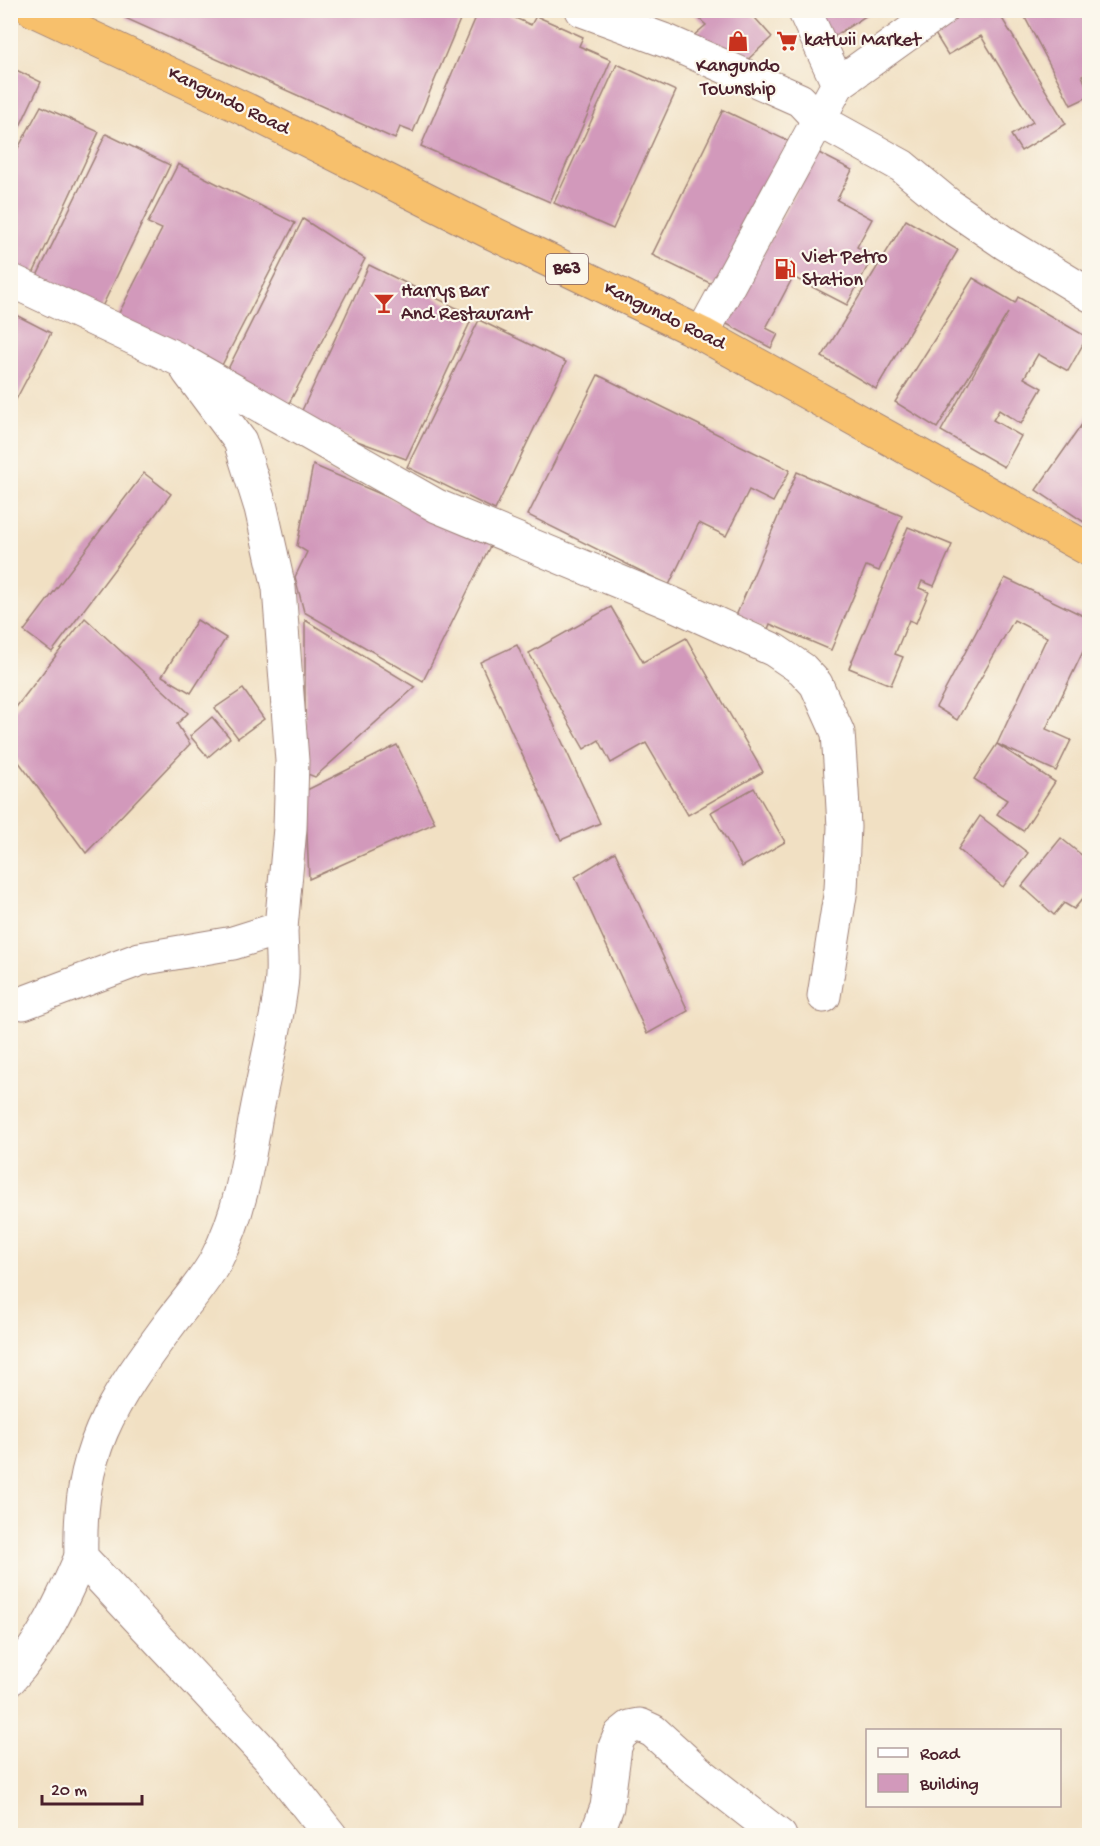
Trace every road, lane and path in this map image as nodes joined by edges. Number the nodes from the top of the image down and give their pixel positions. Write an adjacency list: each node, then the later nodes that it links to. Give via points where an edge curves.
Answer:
1 (33, 10): 9 (highway, Kangundo Road / B63, via 247,110)
2 (582, 10): 6 (street, via 746,74 800,100)
3 (804, 10): 5 (street)
4 (941, 10): 5 (street)
5 (838, 84): 6 (street)
6 (819, 120): 8 (street, via 902,166 949,205); 9 (street)
7 (10, 280): 10 (street)
8 (1089, 295)
9 (702, 334): 11 (highway, Kangundo Road / B63)
10 (180, 360): 12 (street, via 240,441 261,508 279,588 292,761 291,828); 13 (street, via 437,506 673,604 774,650 802,669 816,684 838,733 842,791 842,889)
11 (1089, 550)
12 (281, 928): 14 (street, via 233,943 140,959); 15 (street, via 282,985 247,1172 231,1229 215,1262 127,1381 109,1412 83,1489)
13 (824, 996)
14 (23, 1003)
15 (81, 1557): 16 (street, via 57,1613); 17 (street, via 270,1759)
16 (10, 1679)
17 (331, 1836)
18 (596, 1836): 19 (street, via 607,1807 615,1747 620,1735 640,1725)
19 (780, 1836)

